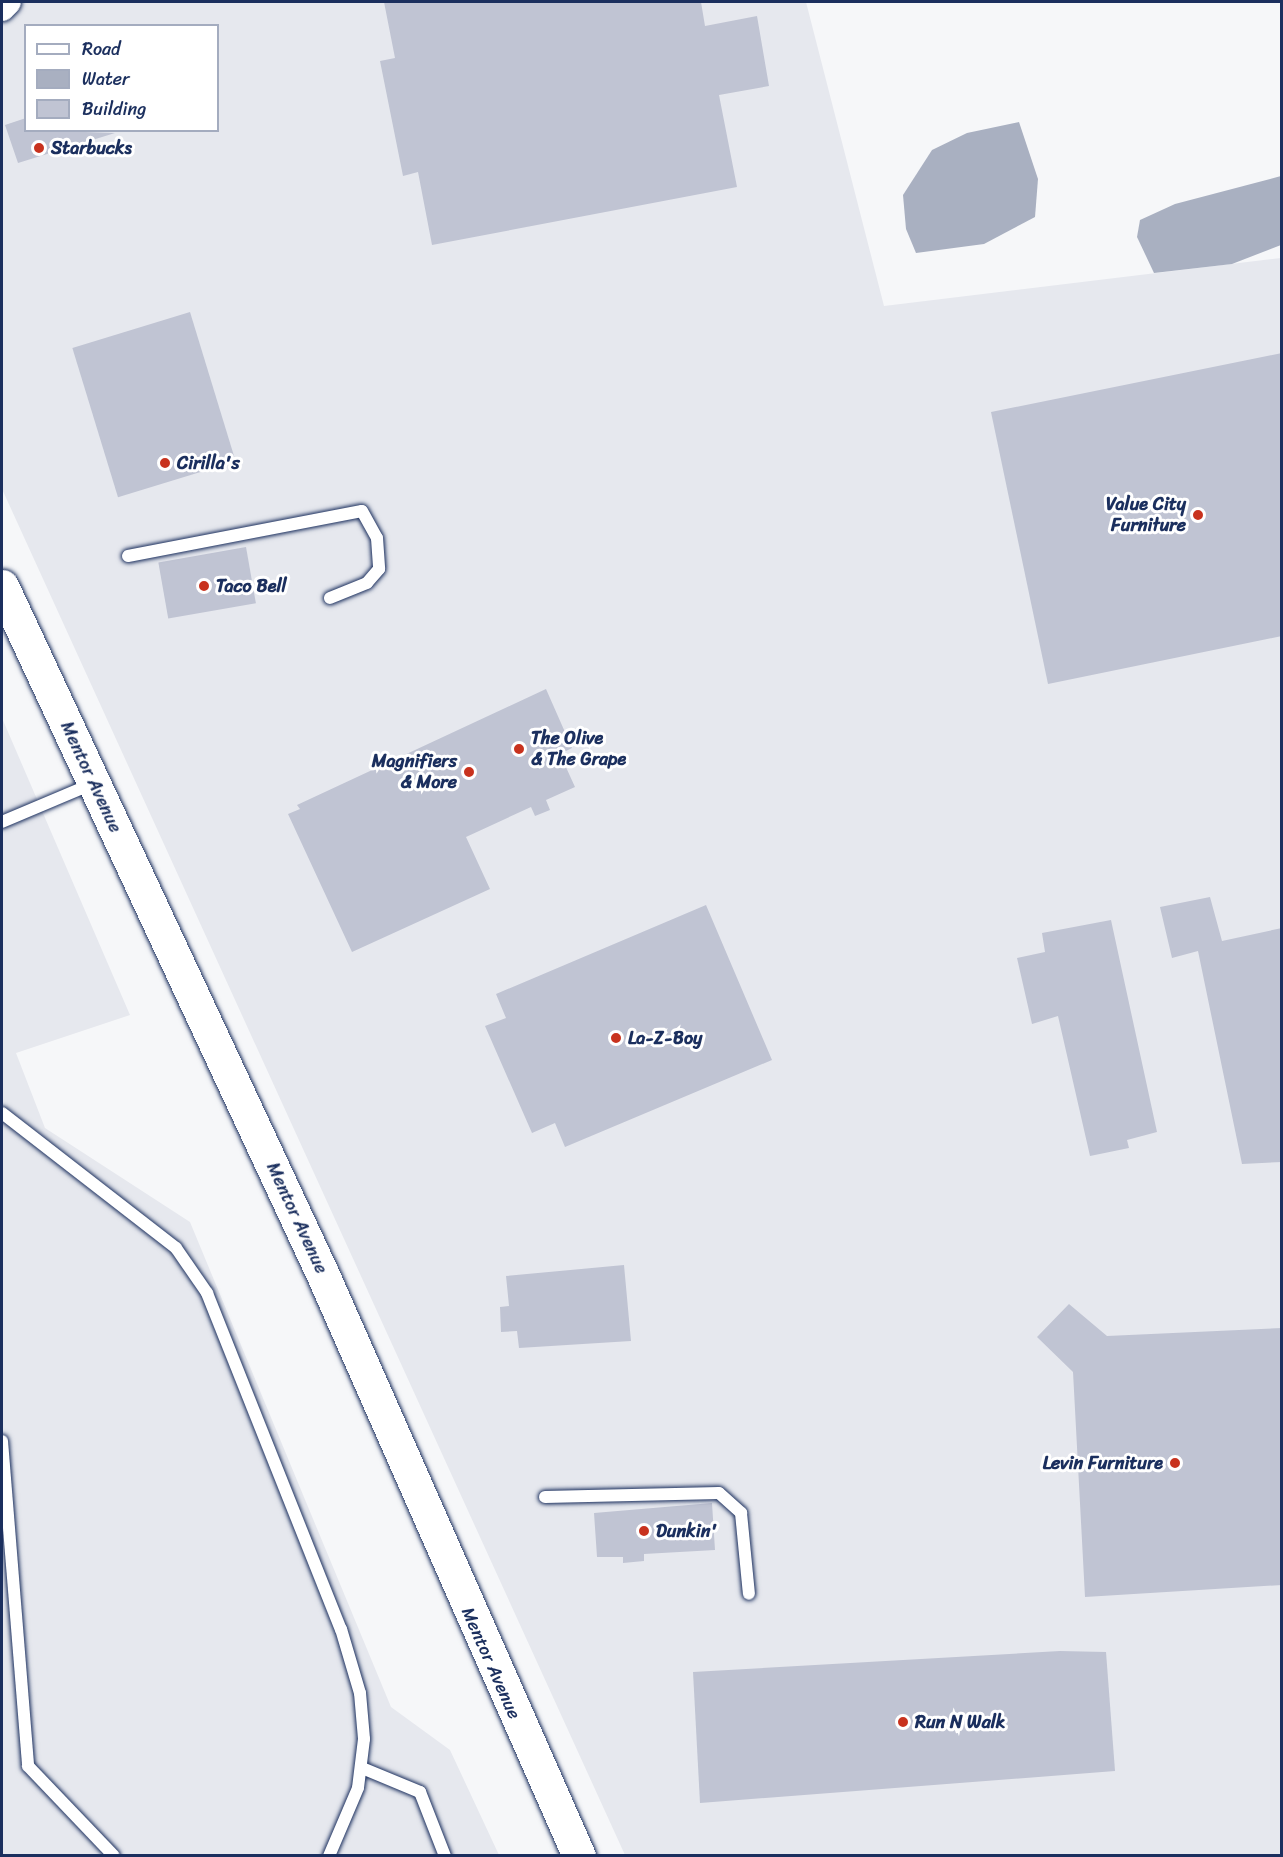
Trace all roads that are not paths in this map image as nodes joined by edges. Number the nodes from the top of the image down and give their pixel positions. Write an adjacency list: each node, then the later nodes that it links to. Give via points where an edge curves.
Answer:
1 (8, 2): 2 (street)
2 (2, 8)
3 (128, 556): 5 (lane, via 362,511 378,538 379,568 367,583)
4 (2, 586): 6 (main road, Mentor Avenue)
5 (330, 598)
6 (94, 783): 7 (lane); 16 (main road, Mentor Avenue, via 323,1275)
7 (2, 822)
8 (2, 1113): 12 (lane, via 168,1242 202,1281 352,1660 363,1715)
9 (2, 1441): 13 (lane, via 28,1766)
10 (545, 1497): 11 (lane, via 719,1493 741,1513)
11 (749, 1594)
12 (362, 1768): 14 (lane, via 348,1819); 15 (lane, via 420,1791)
13 (114, 1856)
14 (329, 1856)
15 (446, 1856)
16 (579, 1856)

